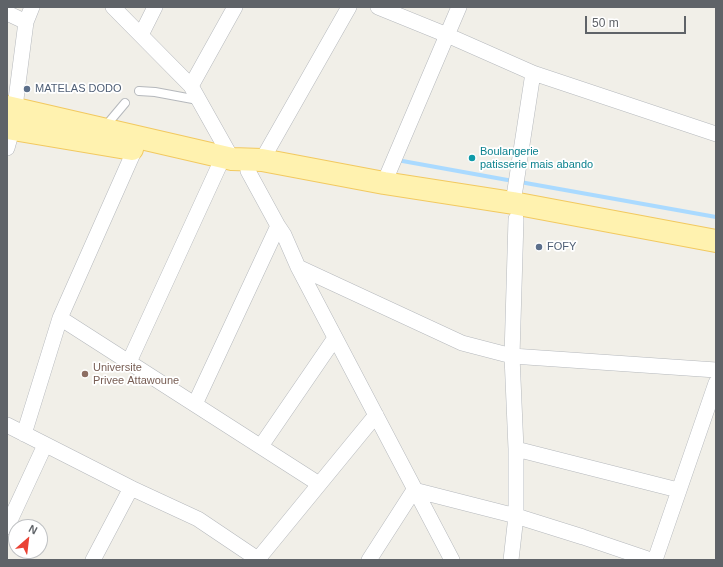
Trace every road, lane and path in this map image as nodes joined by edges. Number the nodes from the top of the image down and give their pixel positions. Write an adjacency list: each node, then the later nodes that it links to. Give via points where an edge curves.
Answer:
1 (32, 7): 9 (street)
2 (113, 7): 10 (street)
3 (155, 7): 10 (street)
4 (235, 7): 13 (street)
5 (349, 7): 21 (street)
6 (378, 7): 11 (street)
7 (459, 7): 11 (street)
8 (7, 13): 9 (street)
9 (26, 22): 17 (street)
10 (141, 35): 13 (street)
11 (447, 35): 12 (street); 22 (street)
12 (533, 73): 19 (street); 23 (street)
13 (191, 86): 15 (street)
14 (139, 91): 15 (lane)
15 (198, 100): 21 (street)
16 (125, 103): 18 (lane)
17 (10, 125): 18 (main road); 20 (main road)
18 (104, 128): 21 (main road)
19 (716, 134)
20 (135, 149): 21 (main road); 28 (street)
21 (240, 164): 22 (main road); 23 (main road); 24 (street); 31 (street)
22 (384, 183): 23 (main road)
23 (515, 211): 25 (main road); 26 (main road); 30 (street)
24 (278, 226): 27 (street); 34 (street)
25 (716, 241)
26 (716, 254)
27 (298, 267): 29 (street); 30 (street, via 462,343)
28 (60, 318): 31 (street); 37 (street)
29 (335, 338): 35 (street); 39 (street)
30 (512, 356): 32 (street); 40 (street)
31 (129, 362): 34 (street)
32 (716, 370)
33 (716, 383): 44 (street)
34 (195, 404): 39 (street)
35 (376, 415): 41 (street); 43 (street)
36 (7, 426): 37 (street)
37 (24, 434): 38 (street)
38 (45, 445): 42 (street); 46 (street)
39 (261, 446): 41 (street)
40 (516, 449): 44 (street); 45 (street)
41 (319, 484): 48 (street)
42 (131, 488): 47 (street, via 198,519); 49 (street)
43 (414, 490): 45 (street); 50 (street); 51 (street)
44 (678, 490): 54 (street)
45 (516, 516): 52 (street); 53 (street)
46 (7, 527)
47 (242, 555): 48 (street)
48 (258, 559)
49 (93, 560)
50 (369, 560)
51 (452, 560)
52 (511, 560)
53 (651, 560)
54 (655, 560)

